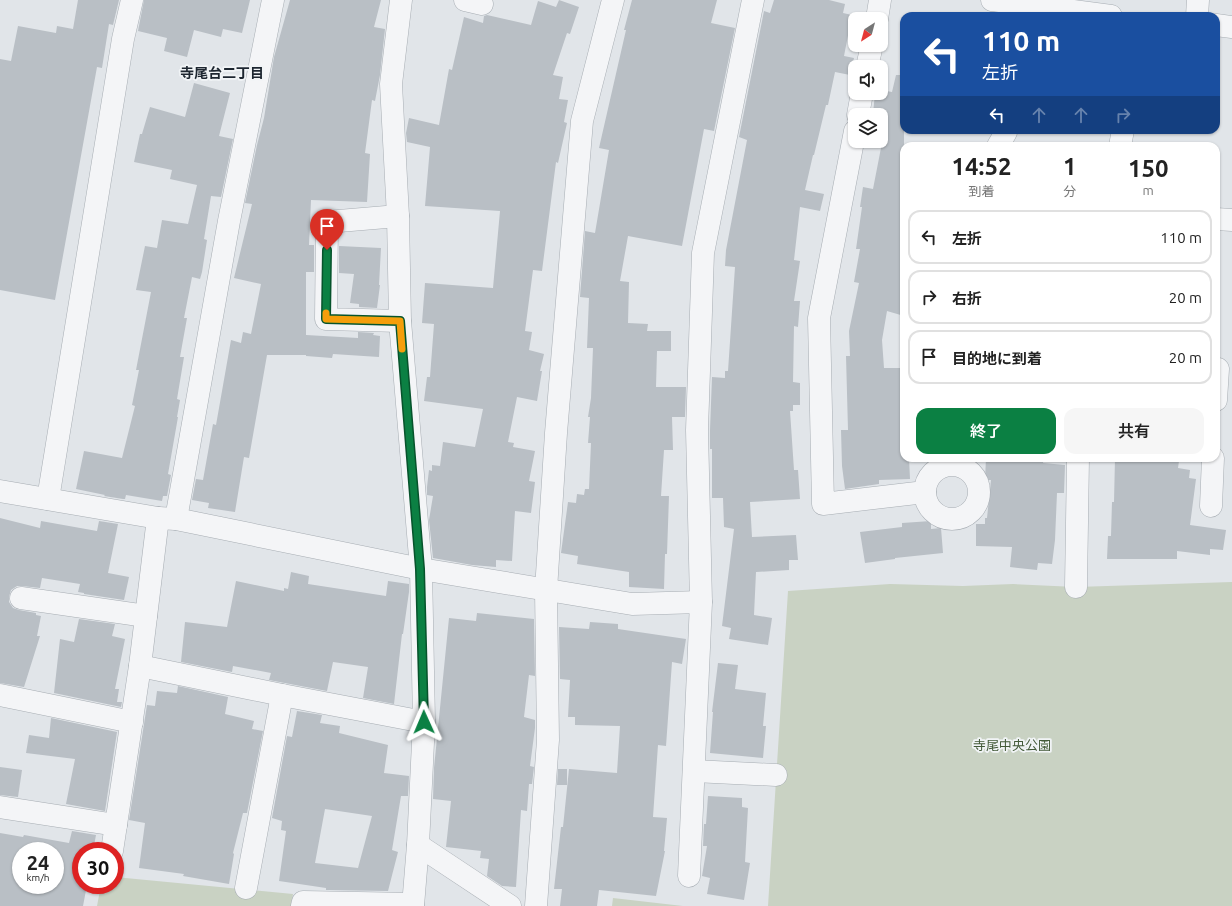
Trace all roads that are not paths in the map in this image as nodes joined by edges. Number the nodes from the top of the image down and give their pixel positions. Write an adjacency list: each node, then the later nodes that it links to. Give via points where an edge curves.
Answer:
1 (132, 0): 29 (street, via 123,39)
2 (273, 0): 31 (street)
3 (401, 0): 17 (street, via 392,84)
4 (612, 0): 34 (street, via 582,121)
5 (753, 0): 36 (street, via 703,253 697,430)
6 (880, 0): 11 (street)
7 (992, 0): 10 (street)
8 (1198, 0): 13 (street)
9 (1054, 4): 10 (street); 12 (street)
10 (1014, 10)
11 (878, 12)
12 (1092, 12)
13 (1197, 12)
14 (1220, 25): 15 (street)
15 (1232, 26)
16 (852, 148): 28 (street, via 819,318 823,504)
17 (398, 216): 20 (street); 20 (street, via 328,222 326,319)
18 (1220, 219): 19 (street)
19 (1232, 220)
20 (400, 321): 32 (street)
21 (1222, 369): 22 (street)
22 (1220, 379)
23 (953, 462): 28 (street, via 931,475 926,483)
24 (956, 462): 28 (street, via 972,473 980,491 979,501 967,516 958,519 939,516 927,502)
25 (1078, 462): 33 (street)
26 (1213, 462): 30 (street)
27 (0, 491): 29 (street)
28 (925, 492)
29 (48, 499): 31 (street)
30 (1211, 506)
31 (167, 519): 32 (street); 37 (street)
32 (420, 569): 34 (street); 42 (street)
33 (1076, 587)
34 (546, 590): 36 (street, via 632,604); 54 (street, via 548,740)
35 (21, 598): 37 (street)
36 (701, 602): 43 (street)
37 (146, 616): 38 (street)
38 (140, 666): 40 (street); 41 (street)
39 (0, 695): 41 (street)
40 (282, 695): 42 (street); 50 (street)
41 (132, 722): 46 (street)
42 (424, 722): 48 (street)
43 (694, 771): 44 (street); 49 (street)
44 (776, 776)
45 (0, 807): 46 (street)
46 (116, 825): 47 (street)
47 (113, 842)
48 (418, 845): 51 (street); 53 (street)
49 (689, 876)
50 (246, 888)
51 (413, 905): 52 (street, via 303,902)
52 (302, 906)
53 (510, 906)
54 (536, 906)

